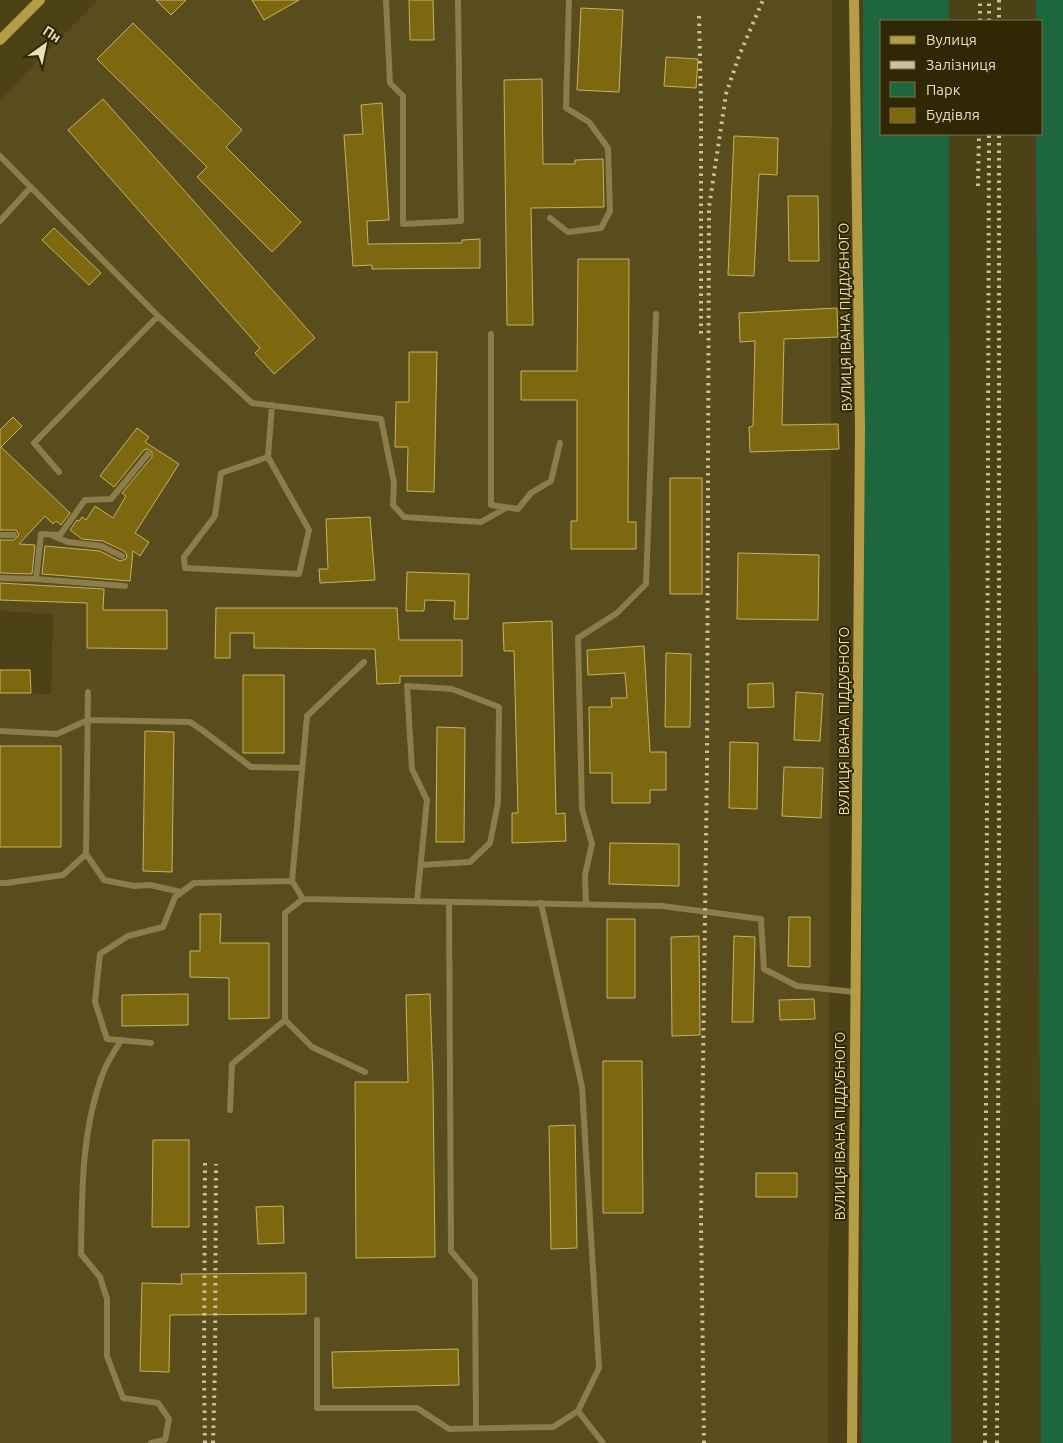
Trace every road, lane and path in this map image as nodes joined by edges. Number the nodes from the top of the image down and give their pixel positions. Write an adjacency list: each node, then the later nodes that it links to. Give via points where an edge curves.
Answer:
1 (40, 0): 6 (street)
2 (386, 0): 3 (lane, via 390,83 403,96 403,224 461,221)
3 (458, 0)
4 (570, 0): 9 (lane, via 566,108 589,122 608,148 610,211 601,228 568,232)
5 (854, 0): 42 (street, ВУЛИЦЯ ІВАНА ПІДДУБНОГО, via 860,427)
6 (0, 40)
7 (0, 156): 8 (lane)
8 (31, 188): 10 (lane); 12 (lane)
9 (550, 218)
10 (0, 221)
11 (656, 314): 41 (lane, via 646,584 617,613 578,638 582,809 592,844 585,875)
12 (158, 316): 14 (lane, via 252,403); 18 (lane, via 34,443)
13 (491, 334): 19 (lane, via 492,505)
14 (272, 405): 17 (lane); 19 (lane, via 381,419 394,484 393,505 404,517 481,522)
15 (560, 443): 19 (lane, via 551,481 531,493 518,509)
16 (148, 454): 20 (lane, via 111,499 85,500 60,535)
17 (268, 457): 17 (lane, via 222,473 216,516 184,557 186,568 299,574 309,530)
18 (59, 472)
19 (506, 508)
20 (47, 534): 23 (lane, via 68,542 101,546); 25 (lane, via 41,534)
21 (0, 535): 22 (lane)
22 (14, 536)
23 (122, 556)
24 (0, 578): 25 (lane)
25 (36, 579): 26 (lane)
26 (125, 586)
27 (364, 662): 31 (lane, via 307,716)
28 (88, 692): 29 (lane)
29 (88, 720): 30 (lane, via 58,734); 31 (lane, via 190,722 251,767); 32 (lane)
30 (0, 731)
31 (302, 768): 34 (lane)
32 (86, 854): 35 (lane, via 63,874); 36 (lane, via 104,880)
33 (421, 865): 33 (lane, via 427,800 412,769 407,686 452,689 499,707 498,803 490,843 470,862); 38 (lane)
34 (292, 881): 36 (lane, via 194,883); 37 (lane)
35 (0, 882)
36 (181, 892): 44 (lane, via 175,897 163,927 128,936 100,954 95,1002 107,1039)
37 (303, 899): 38 (lane); 43 (lane, via 285,913)
38 (417, 901): 39 (lane)
39 (449, 902): 40 (lane); 50 (lane, via 451,1250 475,1279)
40 (541, 903): 41 (lane); 49 (lane, via 582,1087 599,1368)
41 (586, 904): 42 (lane, via 662,906 761,919 764,969 797,986)
42 (855, 992): 53 (street, ВУЛИЦЯ ІВАНА ПІДДУБНОГО)
43 (285, 1020): 46 (lane, via 312,1047); 47 (lane, via 232,1064)
44 (121, 1040): 45 (lane); 51 (lane, via 103,1073 87,1133 81,1254 100,1277 107,1299 107,1356 123,1398 158,1403 170,1419 166,1440)
45 (151, 1043)
46 (365, 1072)
47 (230, 1110)
48 (317, 1320): 50 (lane, via 317,1408 418,1408 450,1429)
49 (578, 1411): 50 (lane, via 553,1427); 52 (lane)
50 (476, 1428)
51 (151, 1443)
52 (603, 1443)
53 (852, 1443)

